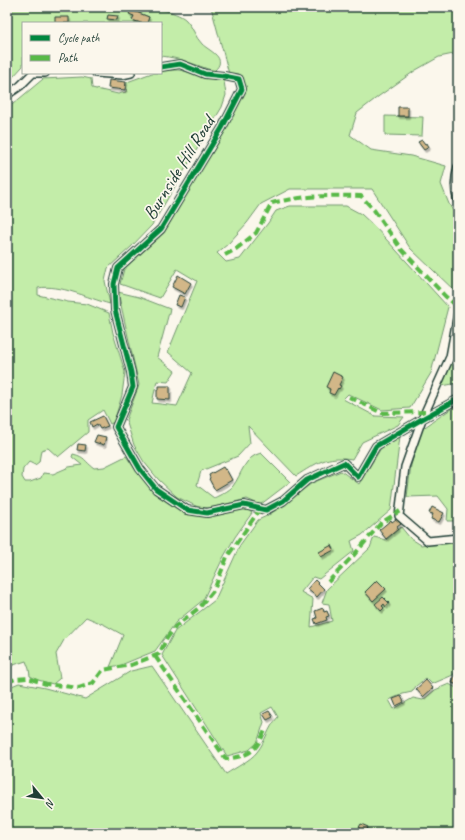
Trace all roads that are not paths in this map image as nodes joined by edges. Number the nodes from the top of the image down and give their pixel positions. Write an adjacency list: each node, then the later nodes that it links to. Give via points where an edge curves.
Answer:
1 (162, 67): 10 (street, Burnside Hill Road, via 180,64 205,74 239,79 242,89 222,128 161,229 118,268 115,278 115,310 133,387 116,428 140,469 156,489 187,510 207,513 244,505 266,510 283,501 307,480 344,463 358,477 376,446)
2 (32, 74): 5 (street)
3 (109, 74): 4 (street)
4 (126, 74)
5 (7, 96)
6 (458, 168): 7 (street)
7 (458, 201)
8 (458, 314): 10 (street, via 450,357)
9 (458, 399): 10 (street, Burnside Hill Road)
10 (422, 418): 11 (street, via 405,467 399,516 428,541)
11 (458, 538)

